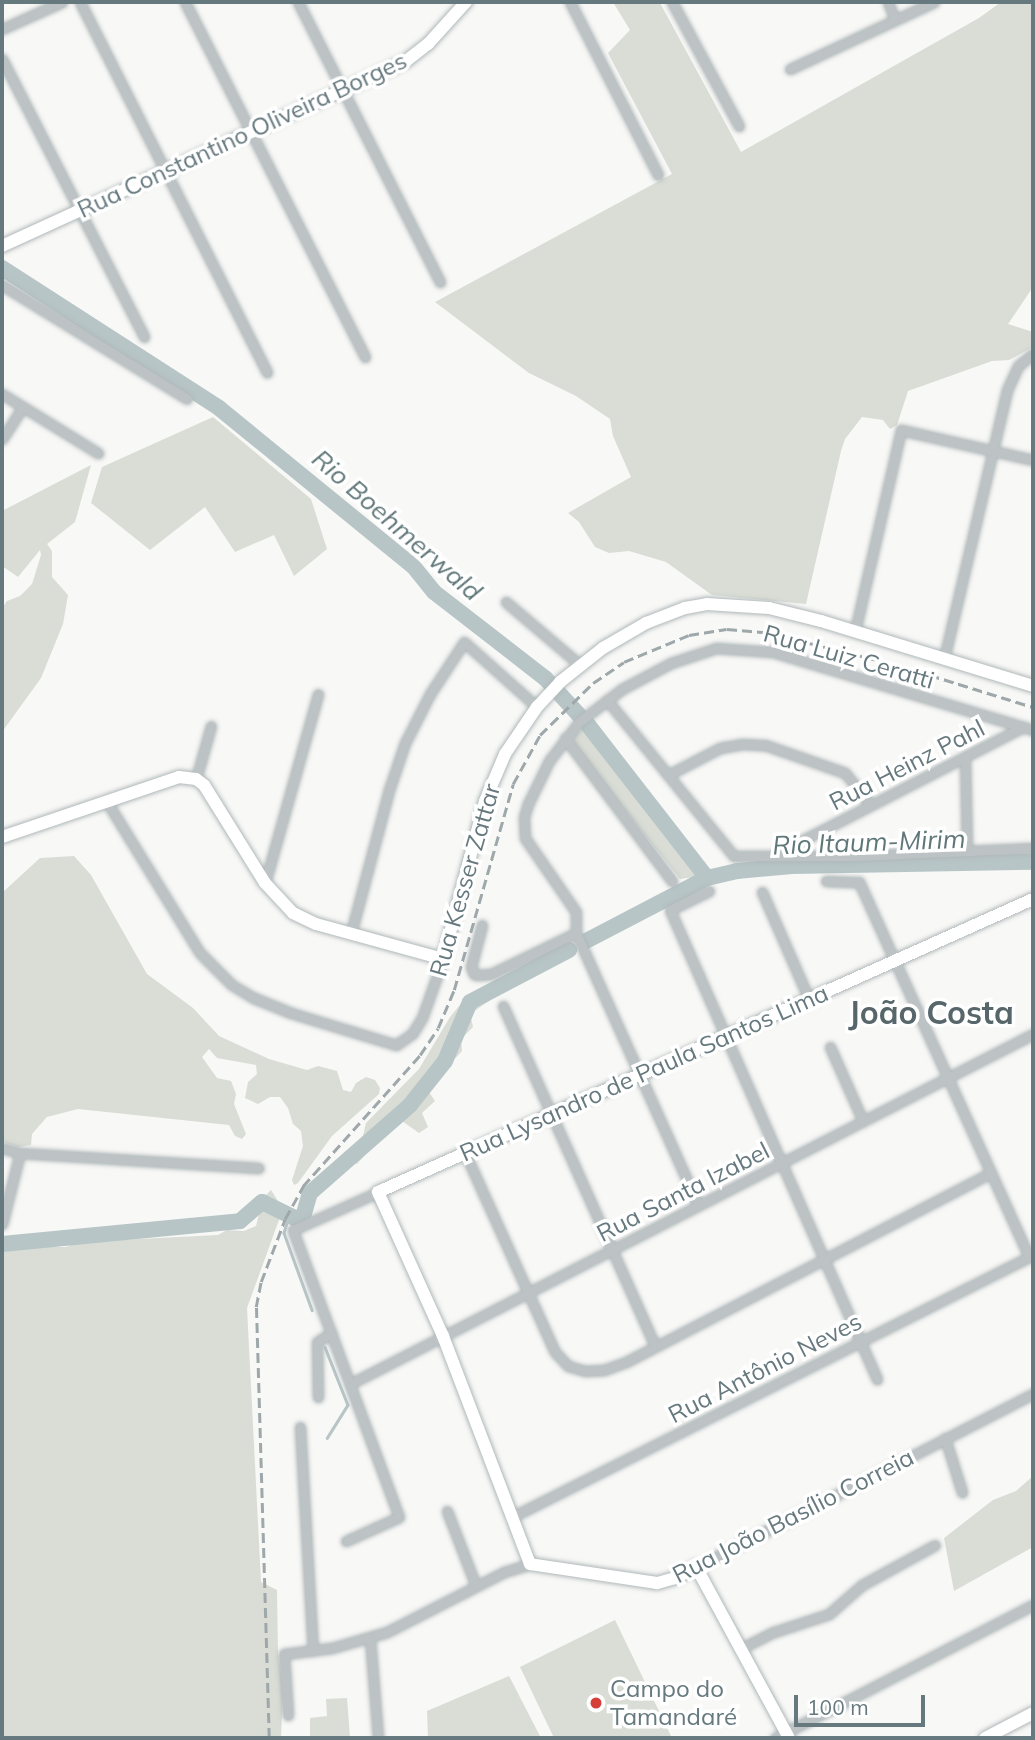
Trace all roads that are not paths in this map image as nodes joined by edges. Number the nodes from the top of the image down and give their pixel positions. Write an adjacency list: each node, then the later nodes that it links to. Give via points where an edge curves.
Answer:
1 (62, 2): 11 (street)
2 (80, 2): 17 (street)
3 (185, 2): 16 (street)
4 (298, 2): 14 (street)
5 (466, 2): 14 (street, Rua Constantino Oliveira Borges, via 415,56)
6 (570, 2): 18 (street)
7 (672, 2): 15 (street)
8 (888, 2): 10 (street)
9 (934, 2): 10 (street)
10 (895, 20): 13 (street)
11 (2, 29)
12 (2, 59): 19 (street)
13 (789, 69)
14 (342, 90): 16 (street, Rua Constantino Oliveira Borges); 21 (street)
15 (739, 126)
16 (251, 132): 17 (street, Rua Constantino Oliveira Borges); 25 (street)
17 (165, 171): 19 (street, Rua Constantino Oliveira Borges); 26 (street)
18 (658, 175)
19 (79, 210): 20 (street, Rua Constantino Oliveira Borges); 23 (street)
20 (2, 246)
21 (440, 282)
22 (2, 285): 28 (street)
23 (144, 337)
24 (1033, 354): 31 (street, via 1018,366 1007,390)
25 (365, 357)
26 (267, 373)
27 (2, 394): 29 (street)
28 (187, 399)
29 (23, 407): 30 (street); 32 (street)
30 (2, 439)
31 (992, 451): 33 (street); 35 (street, via 901,430); 36 (street)
32 (98, 453)
33 (1033, 460)
34 (506, 602): 37 (street)
35 (855, 631): 36 (street, Rua Kesser Zattar); 37 (street, Rua Kesser Zattar, via 769,608 707,604 646,623)
36 (944, 659): 38 (street, Rua Kesser Zattar)
37 (580, 665): 41 (street, Rua Kesser Zattar)
38 (1033, 686)
39 (318, 694): 57 (street)
40 (607, 700): 43 (street, Rua Luiz Ceratti, via 635,681 690,656 716,648 745,648 811,662); 45 (street, Rua Luiz Ceratti); 47 (street)
41 (537, 707): 62 (street, via 464,642 405,743); 64 (street, Rua Kesser Zattar, via 491,784)
42 (211, 726): 48 (street)
43 (1021, 729): 44 (street, Rua Luiz Ceratti); 46 (street, Rua Heinz Pahl)
44 (1033, 730)
45 (565, 738): 55 (street); 63 (street, Rua Luiz Ceratti, via 537,781 524,827 529,848 576,912)
46 (965, 757): 50 (street, Rua Heinz Pahl); 53 (street)
47 (668, 775): 50 (street, via 720,748 765,745 845,773); 54 (street, via 734,856)
48 (196, 779): 49 (street, via 179,777); 57 (street)
49 (107, 802): 51 (street); 64 (street, Rua Kesser Zattar, via 191,941 232,985 290,1013 396,1045 412,1034 422,1018)
50 (871, 805): 54 (street, Rua Heinz Pahl)
51 (2, 838)
52 (1033, 848): 53 (street)
53 (967, 851): 54 (street)
54 (774, 856)
55 (672, 881)
56 (826, 881): 65 (street, via 859,882)
57 (265, 883): 62 (street, via 293,913)
58 (709, 891): 69 (street, via 670,910)
59 (762, 892): 66 (street)
60 (1033, 900): 65 (street, Rua Lysandro de Paula Santos Lima)
61 (482, 925): 63 (street, via 471,967 478,975 491,974)
62 (351, 933): 64 (street)
63 (576, 933): 71 (street, Rua Luiz Ceratti)
64 (443, 959)
65 (895, 961): 66 (street, Rua Lysandro de Paula Santos Lima); 72 (street)
66 (809, 999): 69 (street, Rua Lysandro de Paula Santos Lima)
67 (503, 1006): 73 (street)
68 (1033, 1034): 72 (street, Rua Santa Izabel)
69 (724, 1037): 71 (street, Rua Lysandro de Paula Santos Lima); 78 (street)
70 (830, 1047): 74 (street)
71 (638, 1075): 73 (street, Rua Lysandro de Paula Santos Lima); 82 (street, Rua Luiz Ceratti)
72 (948, 1077): 74 (street, Rua Santa Izabel); 80 (street)
73 (552, 1114): 77 (street, Rua Lysandro de Paula Santos Lima); 84 (street)
74 (863, 1121): 78 (street, Rua Santa Izabel)
75 (2, 1148): 76 (street)
76 (20, 1153): 79 (street); 83 (street)
77 (465, 1153): 81 (street, Rua Lysandro de Paula Santos Lima); 87 (street)
78 (780, 1163): 82 (street, Rua Santa Izabel); 86 (street)
79 (259, 1168)
80 (991, 1173): 85 (street); 86 (street)
81 (378, 1192): 88 (street, Rua Lysandro de Paula Santos Lima, via 293,1230); 89 (street)
82 (698, 1205): 84 (street, Rua Santa Izabel)
83 (2, 1224)
84 (612, 1249): 87 (street, Rua Santa Izabel); 91 (street)
85 (1031, 1256): 90 (street, Rua Antônio Neves)
86 (823, 1258): 90 (street); 91 (street)
87 (528, 1293): 89 (street, Rua Santa Izabel); 91 (street, via 555,1352 577,1370 614,1367)
88 (331, 1333): 93 (street); 95 (street, via 317,1342)
89 (443, 1336): 93 (street, Rua Santa Izabel); 100 (street)
90 (860, 1342): 92 (street); 100 (street, Rua Antônio Neves)
91 (655, 1346)
92 (877, 1379)
93 (350, 1384): 101 (street, via 398,1517)
94 (1033, 1392): 97 (street, Rua João Basílio Correia)
95 (318, 1396)
96 (300, 1427): 109 (street)
97 (945, 1438): 98 (street); 104 (street, Rua João Basílio Correia)
98 (962, 1492)
99 (447, 1511): 105 (street)
100 (514, 1516): 103 (street)
101 (346, 1541)
102 (935, 1545): 108 (street, via 862,1585 829,1614)
103 (530, 1564): 104 (street, Rua João Basílio Correia, via 657,1583); 105 (street)
104 (696, 1567): 108 (street)
105 (476, 1586): 107 (street)
106 (1033, 1605): 112 (street)
107 (370, 1638): 109 (street); 114 (street)
108 (740, 1648): 112 (street)
109 (313, 1651): 111 (street, via 284,1654)
110 (1033, 1713): 113 (street)
111 (288, 1715)
112 (783, 1736)
113 (992, 1737)
114 (378, 1738)

